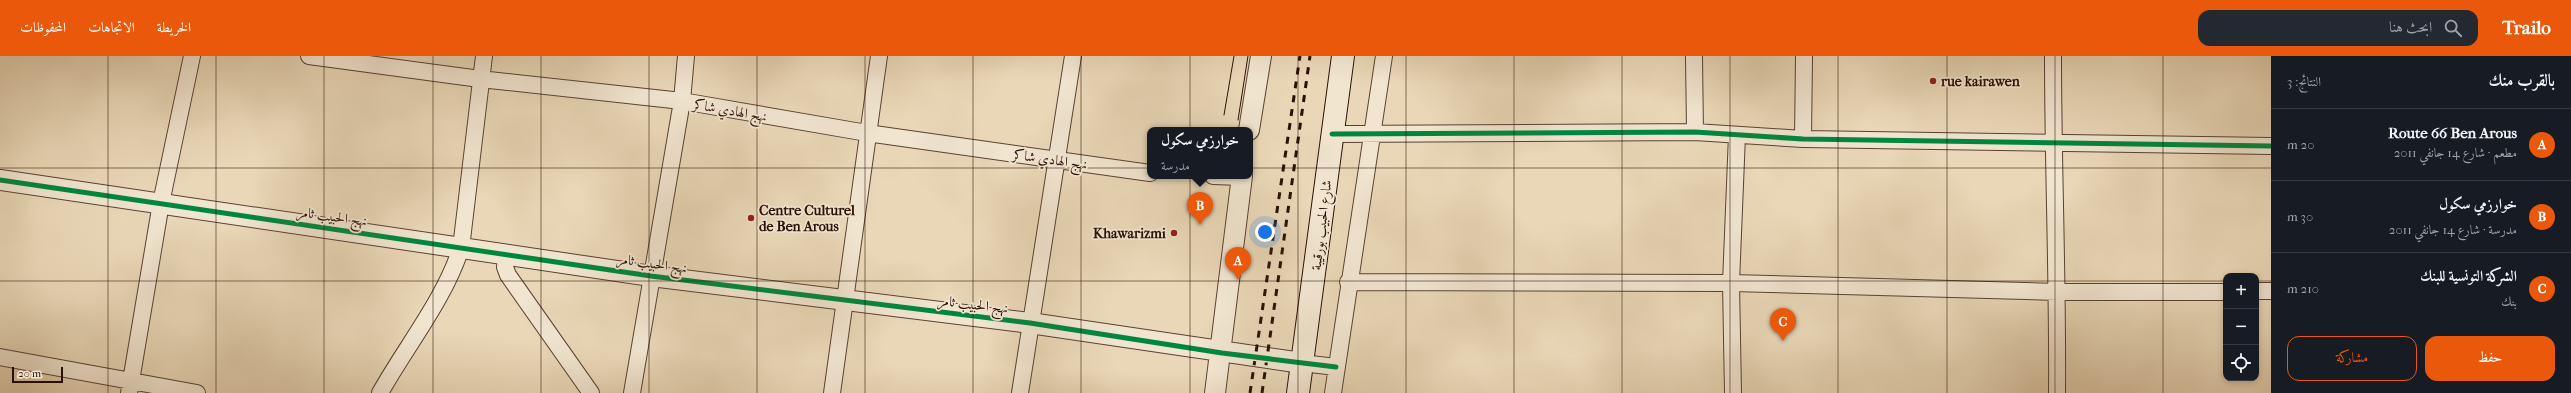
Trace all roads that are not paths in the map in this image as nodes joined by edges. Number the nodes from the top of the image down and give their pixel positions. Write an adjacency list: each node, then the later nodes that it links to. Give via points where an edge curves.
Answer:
1 (192, 56): 29 (street)
2 (309, 56): 13 (street, نهج الهادي شاكر)
3 (484, 56): 14 (street)
4 (686, 56): 15 (street)
5 (879, 56): 18 (street)
6 (1073, 56): 25 (street)
7 (1261, 56): 16 (street)
8 (1343, 56): 19 (main road, شارع الحبيب بورقيبة)
9 (1384, 56): 20 (street)
10 (1694, 56): 17 (street)
11 (1804, 56): 22 (street)
12 (2053, 56): 23 (street)
13 (336, 58): 14 (street, نهج الهادي شاكر)
14 (480, 79): 15 (street, نهج الهادي شاكر); 30 (street)
15 (682, 102): 18 (street, نهج الهادي شاكر); 32 (street)
16 (1249, 127)
17 (1695, 132): 20 (street); 21 (street)
18 (867, 133): 25 (street, نهج الهادي شاكر); 39 (street)
19 (1332, 134): 20 (street); 43 (main road, شارع الحبيب بورقيبة)
20 (1373, 134): 33 (street)
21 (1737, 135): 22 (street); 34 (street)
22 (1803, 139): 23 (street)
23 (2053, 144): 24 (street); 36 (street)
24 (2271, 146)
25 (1058, 160): 26 (street, نهج الهادي شاكر); 40 (street)
26 (1147, 173)
27 (1242, 179): 41 (street)
28 (0, 180): 29 (street, نهج الحبيب ثامر)
29 (161, 203): 30 (street, نهج الحبيب ثامر); 45 (street)
30 (461, 248): 31 (street, نهج الحبيب ثامر); 47 (street, via 442,290)
31 (506, 255): 32 (street, نهج الحبيب ثامر); 48 (street, via 505,267 508,275)
32 (651, 276): 39 (street, نهج الحبيب ثامر); 49 (street)
33 (1348, 282): 34 (street); 44 (street)
34 (1731, 283): 36 (street); 55 (street)
35 (2271, 291): 38 (street)
36 (2058, 292): 37 (street); 56 (street)
37 (2223, 292)
38 (2259, 292)
39 (846, 299): 40 (street, نهج الحبيب ثامر); 50 (street)
40 (1030, 323): 41 (street, نهج الحبيب ثامر); 51 (street)
41 (1222, 353): 43 (street, نهج الحبيب ثامر); 52 (street)
42 (0, 357): 45 (street)
43 (1302, 364): 44 (street); 53 (main road, شارع الحبيب بورقيبة)
44 (1336, 367): 54 (street)
45 (130, 387): 46 (street)
46 (197, 393)
47 (380, 393)
48 (591, 393)
49 (632, 393)
50 (832, 393)
51 (1020, 393)
52 (1215, 393)
53 (1298, 393)
54 (1333, 393)
55 (1733, 393)
56 (2057, 393)

